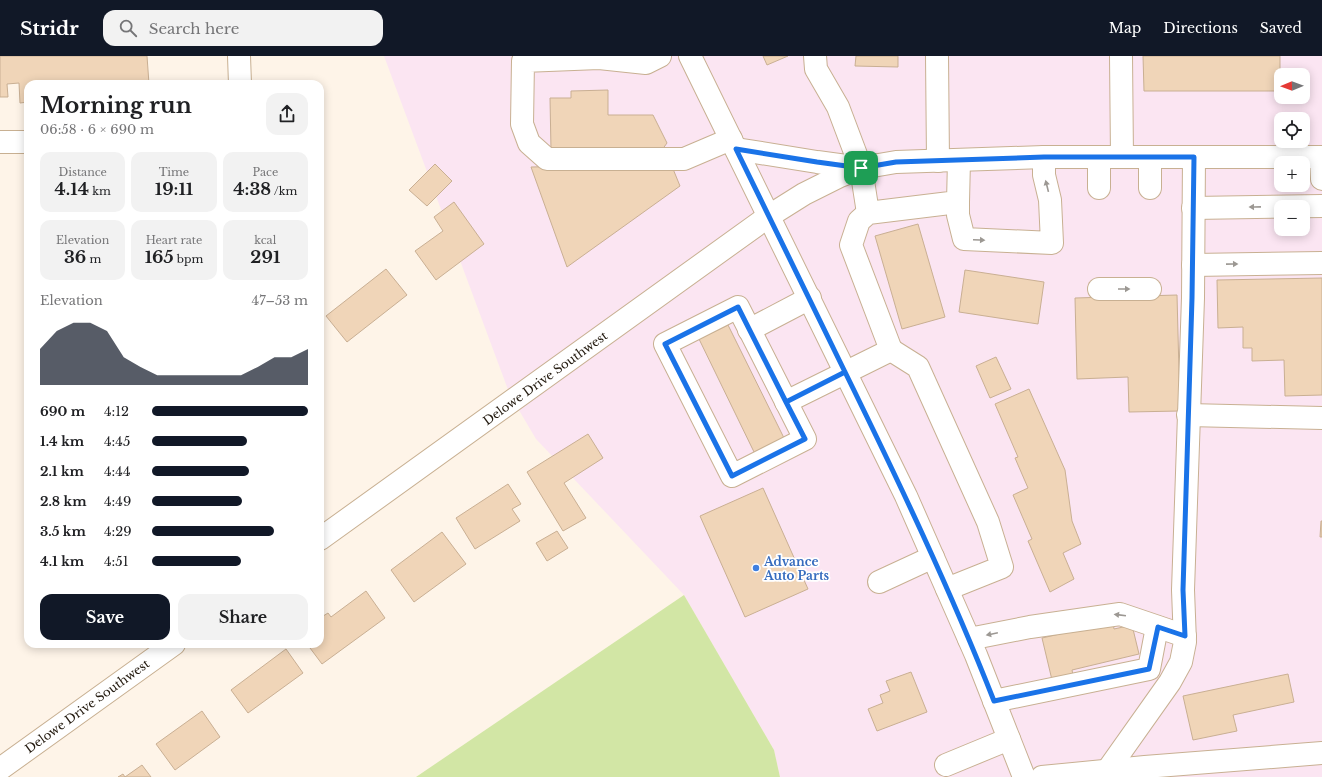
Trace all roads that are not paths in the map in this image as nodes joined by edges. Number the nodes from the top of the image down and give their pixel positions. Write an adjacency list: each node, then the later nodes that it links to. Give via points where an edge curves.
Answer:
1 (239, 56): 8 (street)
2 (660, 56): 7 (street, via 646,63)
3 (690, 56): 11 (street)
4 (815, 56): 19 (street, via 816,70 838,107)
5 (937, 56): 18 (street)
6 (1121, 56): 14 (street)
7 (600, 57): 11 (street, via 523,61 522,124 529,143 547,159 684,160)
8 (240, 80)
9 (0, 142): 10 (street)
10 (24, 142)
11 (734, 144): 19 (street, via 817,162); 27 (street)
12 (1044, 157): 13 (street); 18 (street); 23 (street, one-way to 12, via 958,215 964,239 1052,243)
13 (1099, 157): 14 (street); 21 (street)
14 (1122, 157): 15 (street)
15 (1150, 157): 16 (street); 22 (street)
16 (1194, 157): 17 (street); 25 (street)
17 (1322, 157): 20 (street)
18 (948, 161): 19 (street, via 896,162); 23 (street)
19 (861, 168): 26 (street); 27 (street, Delowe Drive Southwest, via 804,194)
20 (1322, 179)
21 (1099, 188)
22 (1150, 188)
23 (958, 202): 26 (street)
24 (1322, 206): 25 (street, one-way to 25)
25 (1193, 208): 29 (street)
26 (868, 213): 34 (street, via 859,221 851,245)
27 (769, 216): 32 (street); 39 (street, Delowe Drive Southwest)
28 (1322, 263): 29 (street, one-way to 28)
29 (1193, 265): 37 (street)
30 (1098, 289): 31 (street, one-way to 31)
31 (1150, 289)
32 (810, 298): 33 (street); 35 (street)
33 (749, 330): 36 (street); 36 (street, via 738,307 665,344 732,476 805,439)
34 (891, 350): 35 (street); 42 (street, via 918,367 988,522 1002,567)
35 (845, 372): 36 (street); 40 (street)
36 (786, 402)
37 (1188, 415): 38 (street); 44 (street, via 1183,590)
38 (1322, 418)
39 (324, 536)
40 (933, 557): 41 (street); 42 (street)
41 (879, 582)
42 (947, 589): 45 (street)
43 (1158, 627): 44 (street); 45 (street, one-way to 45, via 1120,614 1030,626); 47 (street, via 1149,669)
44 (1185, 636): 52 (street, via 1181,662 1170,682)
45 (969, 639): 47 (street)
46 (168, 648): 51 (street, Delowe Drive Southwest)
47 (994, 701): 48 (street)
48 (1009, 739): 50 (street); 55 (street)
49 (1322, 753): 53 (street)
50 (946, 765)
51 (0, 768)
52 (1107, 771): 53 (street); 54 (street)
53 (1182, 771)
54 (1082, 775): 56 (street)
55 (1024, 777)
56 (1042, 777)

